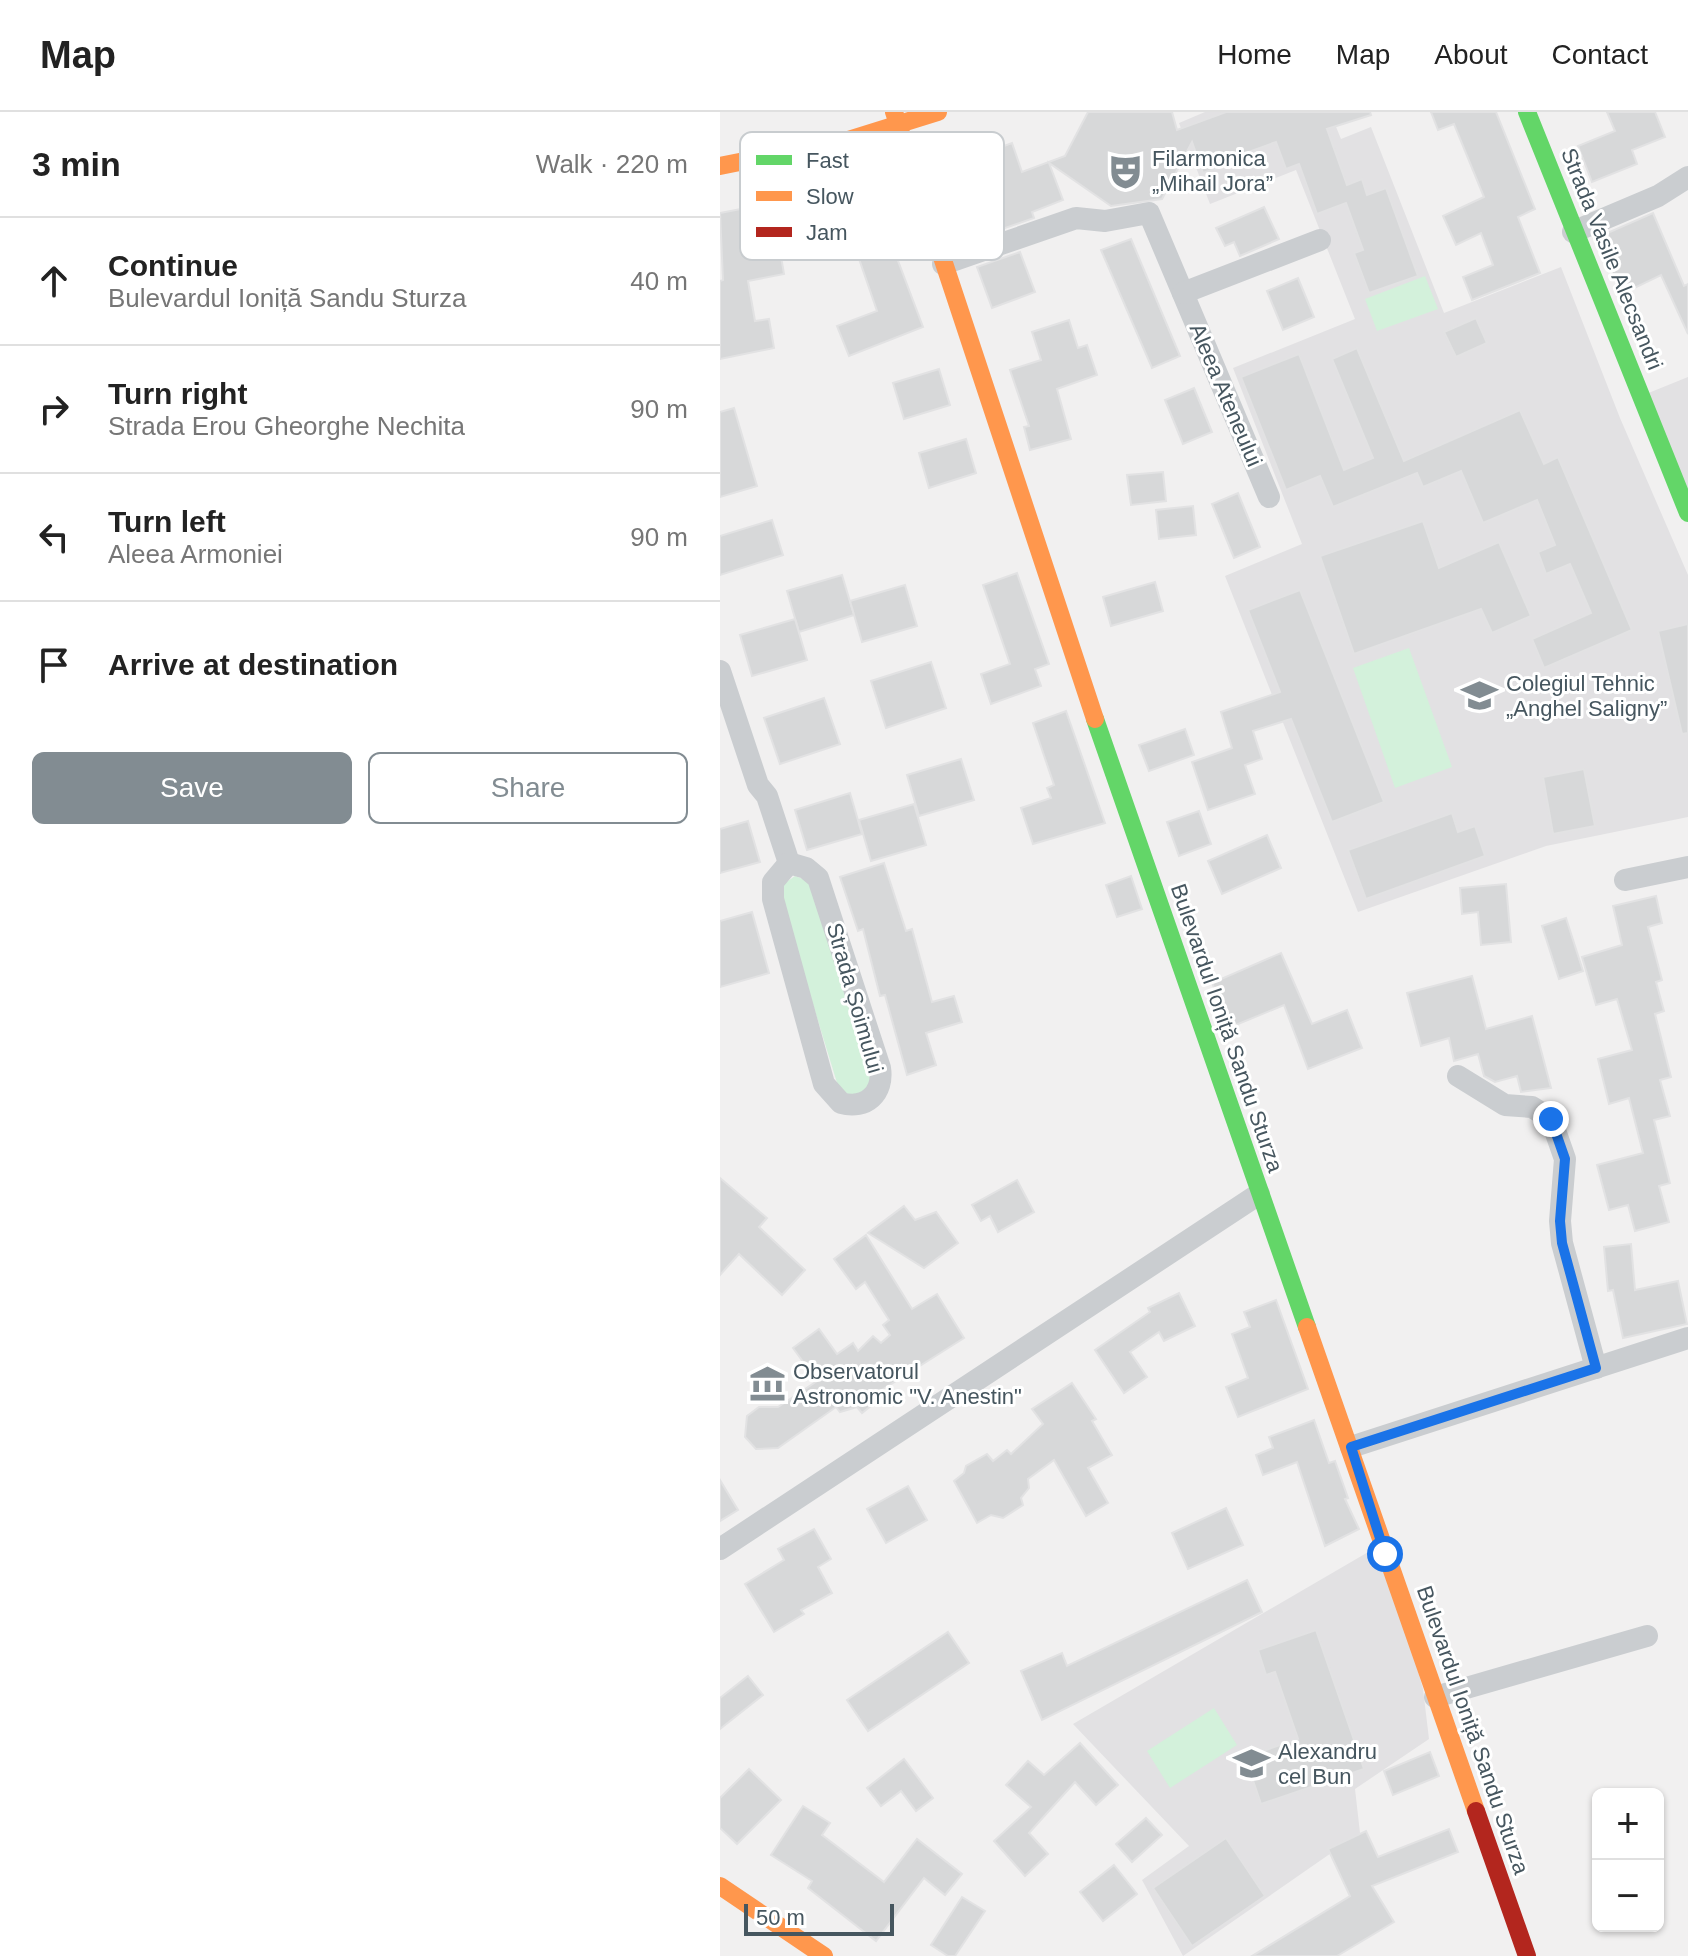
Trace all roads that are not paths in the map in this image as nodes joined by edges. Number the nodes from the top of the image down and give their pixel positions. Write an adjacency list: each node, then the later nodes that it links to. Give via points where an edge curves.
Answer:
1 (938, 112): 3 (street)
2 (1527, 112): 8 (street, Strada Vasile Alecsandri)
3 (896, 118): 4 (street)
4 (859, 132)
5 (740, 162): 6 (street)
6 (720, 166)
7 (1688, 177): 8 (street, via 1658,196)
8 (1573, 232): 16 (street, Strada Vasile Alecsandri)
9 (1320, 240): 14 (street, Aleea Ateneului)
10 (1004, 243): 14 (street, Aleea Ateneului, via 1076,218 1105,221 1149,213)
11 (942, 260): 13 (street, Bulevardul Ioniță Sandu Sturza)
12 (955, 260): 13 (street, Aleea Ateneului)
13 (943, 264): 22 (street, Bulevardul Ioniță Sandu Sturza)
14 (1183, 293): 15 (street, Aleea Ateneului)
15 (1269, 497)
16 (1688, 513)
17 (720, 671): 18 (street)
18 (789, 863): 18 (street, Strada Șoimului, via 773,882 773,899 820,1070 833,1098 858,1105 879,1088 880,1068 818,878)
19 (1688, 867): 20 (street)
20 (1625, 880)
21 (1458, 1076): 24 (street, via 1505,1105 1532,1107 1551,1119 1565,1159 1562,1243)
22 (1259, 1194): 25 (street, Bulevardul Ioniță Sandu Sturza); 26 (street)
23 (1688, 1338): 24 (street)
24 (1596, 1368): 25 (street)
25 (1351, 1447): 28 (street, Bulevardul Ioniță Sandu Sturza)
26 (720, 1549)
27 (1647, 1636): 28 (street)
28 (1435, 1697): 31 (street, Bulevardul Ioniță Sandu Sturza)
29 (720, 1886): 30 (street)
30 (824, 1956)
31 (1527, 1956)

